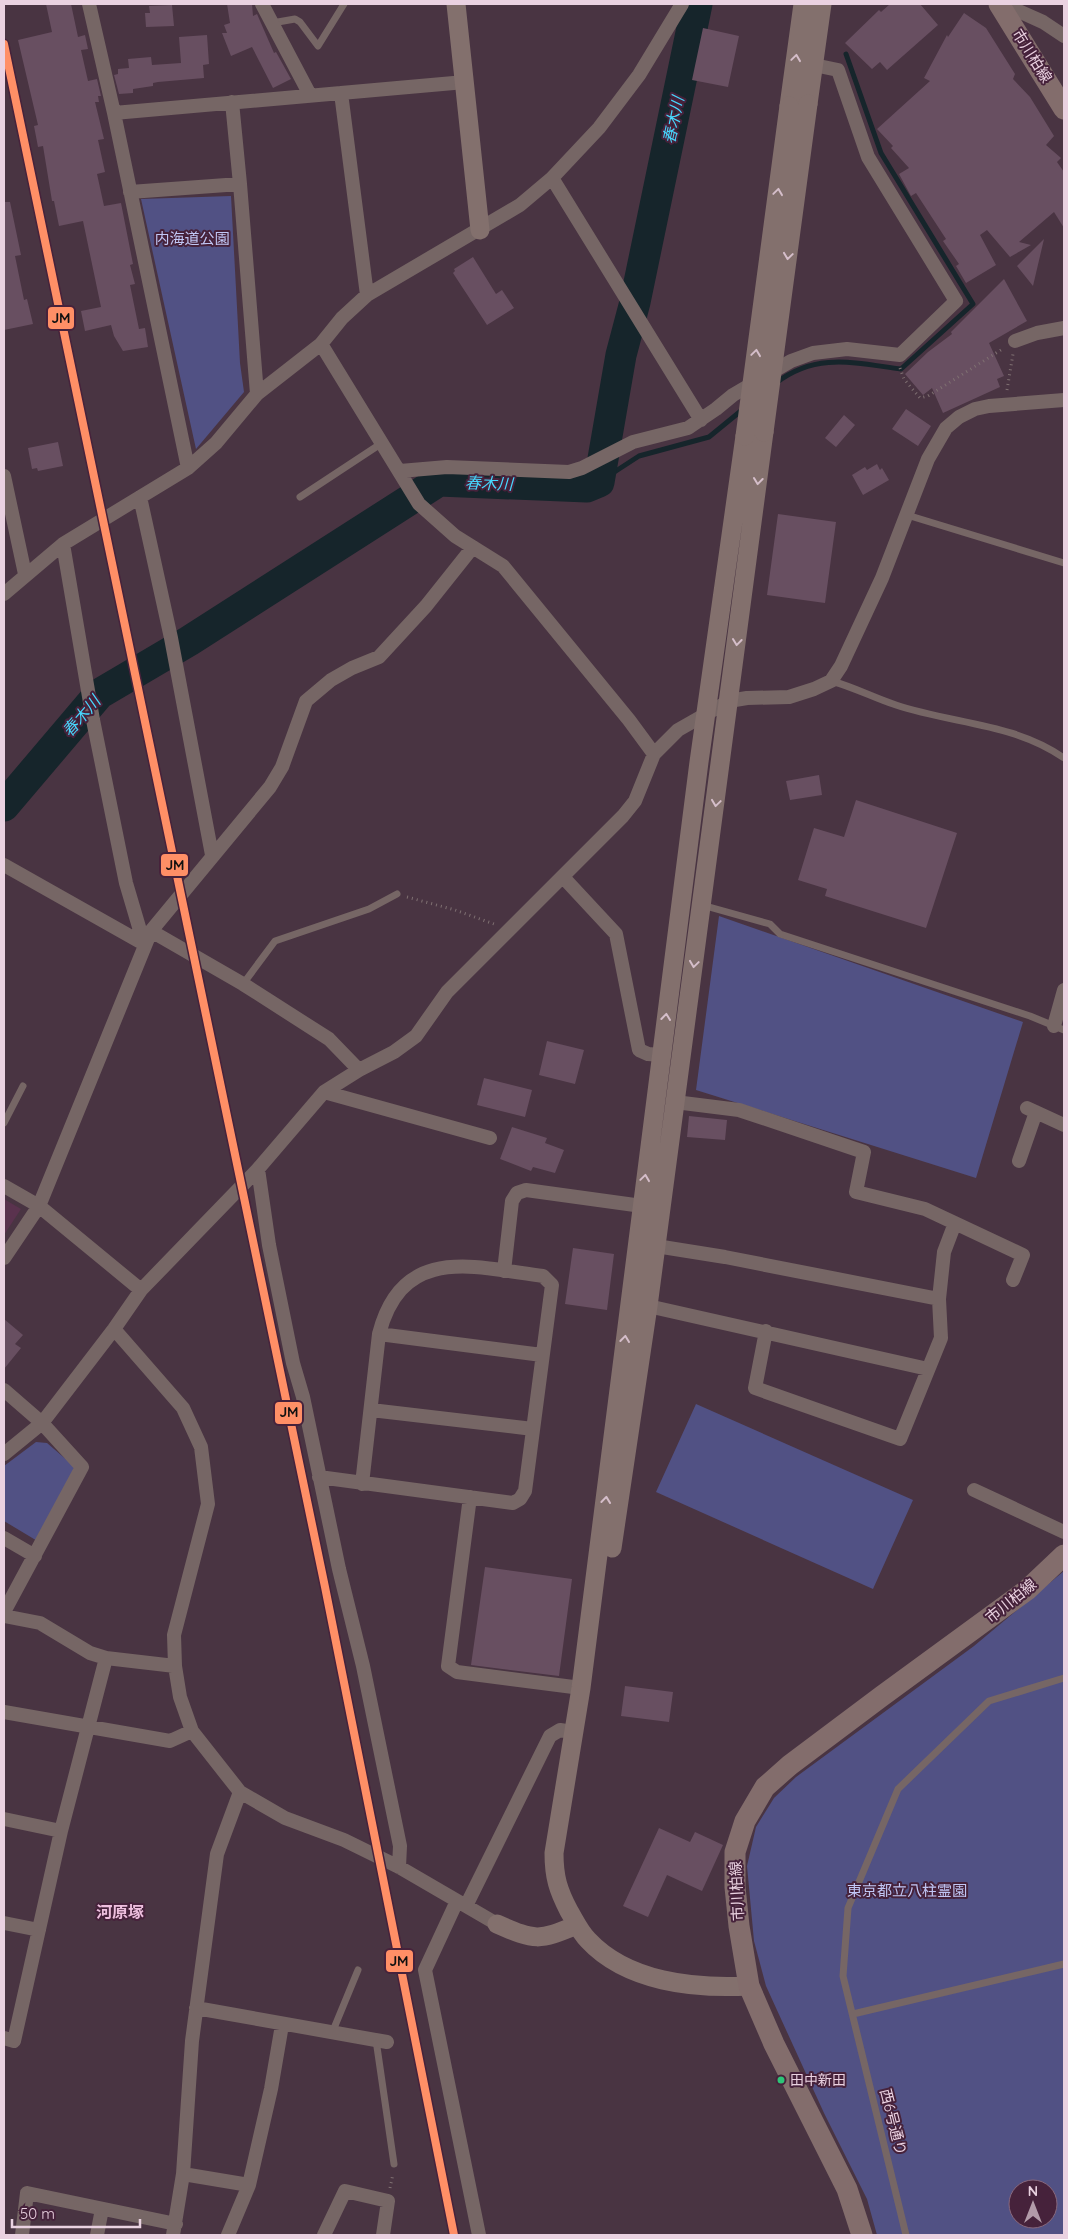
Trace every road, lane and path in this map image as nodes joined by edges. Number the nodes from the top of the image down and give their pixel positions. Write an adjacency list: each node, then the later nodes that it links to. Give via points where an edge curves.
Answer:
1 (89, 4): 18 (street)
2 (262, 4): 10 (street)
3 (344, 4): 10 (lane, via 318,46 295,19)
4 (456, 4): 13 (street)
5 (682, 4): 19 (street, via 639,75 611,113)
6 (803, 4): 46 (street, one-way to 6, bridge)
7 (822, 4): 12 (street)
8 (999, 4): 17 (main road, 市川柏線)
9 (1003, 4): 11 (street, via 1043,22)
10 (272, 23): 15 (street)
11 (1064, 36)
12 (814, 65): 31 (street, via 838,70 868,157 956,301 900,354 847,349 813,352 733,395); 45 (street, one-way to 45, bridge)
13 (465, 82): 14 (street); 22 (street)
14 (341, 93): 15 (street); 23 (street)
15 (310, 95): 16 (street)
16 (232, 102): 18 (street); 20 (street)
17 (1064, 109)
18 (114, 113): 21 (street)
19 (552, 178): 22 (street, via 520,205); 31 (street)
20 (240, 184): 21 (street); 28 (street)
21 (130, 192): 33 (street)
22 (480, 230): 23 (street)
23 (367, 295): 26 (street)
24 (1064, 328): 25 (street)
25 (1015, 341): 27 (path, via 928,396 920,398); 30 (path)
26 (321, 344): 28 (street); 32 (street)
27 (902, 376)
28 (257, 394): 33 (street, via 216,443)
29 (1064, 400): 30 (street)
30 (1004, 405): 38 (street, via 975,409 959,416 946,428 928,459)
31 (701, 420): 34 (street, via 688,428 633,442 569,472 447,467)
32 (382, 443): 34 (street); 37 (lane)
33 (188, 468): 36 (street)
34 (400, 472): 40 (street, via 419,504 455,536)
35 (4, 476): 42 (street)
36 (140, 497): 39 (street); 49 (street, via 171,638)
37 (300, 497)
38 (908, 515): 41 (lane); 44 (street, via 882,578)
39 (62, 544): 42 (street); 56 (street, via 126,883)
40 (473, 547): 47 (street, via 507,571); 49 (street, via 426,606 379,657 331,680 306,701 282,767 270,787)
41 (1064, 562)
42 (25, 574): 43 (street)
43 (4, 594)
44 (831, 680): 45 (street, via 789,697); 48 (lane, via 897,706 1009,731)
45 (729, 701): 46 (street); 53 (street, one-way to 53)
46 (706, 714): 47 (street, via 678,730); 60 (street, one-way to 46)
47 (654, 754): 51 (street, via 635,801)
48 (1064, 758)
49 (212, 855): 55 (street)
50 (4, 865): 56 (street)
51 (563, 877): 54 (street); 60 (street, via 616,934 639,1050)
52 (397, 894): 54 (path); 57 (lane, via 369,908 275,940)
53 (702, 905): 59 (lane, via 770,924 780,934); 64 (street, one-way to 64)
54 (509, 929): 61 (street, via 447,992 416,1036)
55 (151, 931): 56 (street); 57 (street)
56 (144, 944): 71 (street)
57 (244, 984): 61 (street, via 329,1039)
58 (1064, 990): 59 (street)
59 (1059, 1028)
60 (662, 1055): 72 (street, one-way to 60)
61 (359, 1070): 63 (street)
62 (23, 1086): 65 (lane)
63 (324, 1092): 67 (street); 69 (street)
64 (675, 1102): 73 (street, via 739,1110 864,1152 856,1192 925,1209); 74 (street)
65 (4, 1123)
66 (1064, 1125): 68 (street, via 1031,1110)
67 (490, 1138)
68 (1019, 1161)
69 (258, 1169): 78 (street); 91 (street, via 269,1245)
70 (4, 1186): 71 (street)
71 (39, 1206): 75 (street); 78 (street)
72 (642, 1206): 76 (street, via 526,1190 518,1193 512,1201); 104 (street, one-way to 72)
73 (955, 1223): 77 (street, via 1023,1255); 79 (street, via 944,1252)
74 (656, 1246): 79 (street); 80 (street)
75 (4, 1258)
76 (504, 1271): 83 (street, via 446,1267 414,1278 400,1288 390,1303); 84 (street, via 543,1276 552,1285)
77 (1012, 1280)
78 (141, 1290): 81 (street)
79 (939, 1299): 85 (street, via 941,1338)
80 (648, 1306): 82 (street); 116 (street, via 567,1849 566,1872)
81 (114, 1329): 88 (street); 102 (street, via 183,1408 201,1447 208,1504 174,1635)
82 (766, 1331): 85 (street); 85 (street, via 755,1388 900,1439)
83 (379, 1334): 84 (street); 87 (street)
84 (542, 1355): 89 (street)
85 (928, 1369)
86 (4, 1390): 88 (street)
87 (371, 1410): 89 (street); 92 (street)
88 (42, 1423): 90 (street); 97 (street, via 82,1467)
89 (533, 1429): 94 (street, via 525,1492 520,1499 513,1503)
90 (4, 1454)
91 (319, 1477): 92 (street); 112 (street, via 398,1836)
92 (362, 1484): 94 (street)
93 (974, 1490): 95 (street)
94 (470, 1497): 104 (street, via 448,1666 458,1672)
95 (1064, 1532)
96 (4, 1538): 97 (street)
97 (35, 1556): 99 (street)
98 (1064, 1556): 120 (main road, 市川柏線, via 1027,1590 790,1765 765,1788 744,1822 735,1852 738,1926)
99 (4, 1612)
100 (4, 1616): 101 (street, via 40,1624 90,1653)
101 (106, 1658): 102 (street); 106 (street)
102 (175, 1666): 107 (street, via 180,1697)
103 (1064, 1678): 122 (lane, 西6号通り, via 989,1701 898,1789 848,1908 843,1976)
104 (581, 1688): 108 (street)
105 (4, 1712): 106 (street)
106 (88, 1726): 107 (street, via 170,1741); 111 (street)
107 (192, 1731): 109 (street)
108 (573, 1732): 113 (street, via 560,1730 550,1736); 116 (street, via 554,1871 558,1890)
109 (240, 1792): 112 (street, via 285,1818 344,1840); 121 (street, via 217,1854)
110 (4, 1818): 111 (street)
111 (61, 1830): 117 (street)
112 (399, 1867): 113 (street)
113 (461, 1904): 115 (street); 138 (street, via 425,1970)
114 (4, 1923): 117 (street)
115 (497, 1924): 116 (street, via 526,1937 541,1938)
116 (577, 1925): 120 (street, via 603,1954 627,1968 663,1980 702,1986)
117 (39, 1930): 125 (street, via 14,2041)
118 (1064, 1964): 122 (lane)
119 (358, 1970): 124 (lane)
120 (749, 1986): 139 (main road, 市川柏線, via 774,2044 846,2188)
121 (196, 2008): 123 (street); 128 (street)
122 (853, 2014): 140 (lane, 西6号通り)
123 (282, 2025): 124 (street); 129 (street)
124 (332, 2033): 126 (street)
125 (4, 2038)
126 (382, 2041): 127 (lane)
127 (394, 2164): 130 (path)
128 (183, 2174): 129 (street); 132 (street)
129 (249, 2185): 135 (street)
130 (388, 2201): 136 (street, via 345,2191); 137 (street)
131 (102, 2209): 132 (street); 133 (street, via 27,2193); 134 (street)
132 (174, 2230)
133 (22, 2235)
134 (97, 2235)
135 (228, 2235)
136 (324, 2235)
137 (383, 2235)
138 (479, 2235)
139 (862, 2235)
140 (906, 2235)

